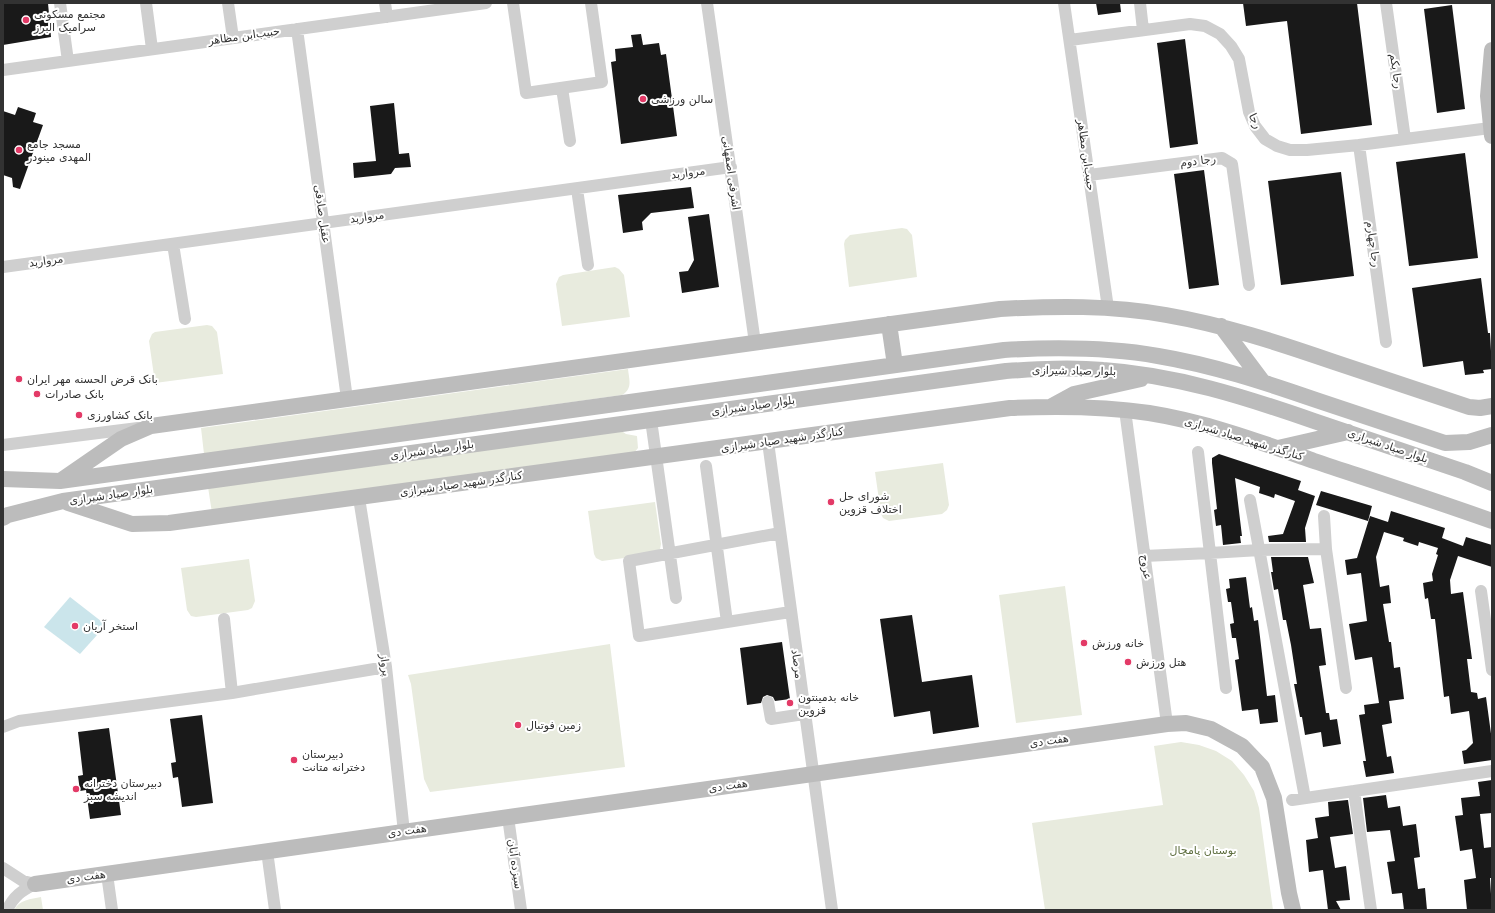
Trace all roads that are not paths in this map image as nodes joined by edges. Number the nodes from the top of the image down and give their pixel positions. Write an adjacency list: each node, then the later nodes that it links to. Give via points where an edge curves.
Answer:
1 (60, 3): 19 (street)
2 (146, 3): 17 (street)
3 (228, 3): 15 (street)
4 (385, 3): 12 (street)
5 (486, 3): 12 (street, حبیب‌ابن مظاهر)
6 (513, 3): 21 (street, via 526,93)
7 (591, 3): 21 (street, via 602,82)
8 (707, 3): 26 (street, اشرفی اصفهانی)
9 (1064, 3): 16 (street, حبیب‌ابن مظاهر)
10 (1140, 3): 14 (street)
11 (1386, 3): 23 (street, رجا یکم)
12 (387, 16): 13 (street, حبیب‌ابن مظاهر)
13 (296, 28): 15 (street, حبیب‌ابن مظاهر); 29 (street, عقیل صادقی)
14 (1143, 30): 16 (street, رجا); 25 (street, رجا, via 1190,24 1206,26 1220,34 1239,59 1249,112 1255,126 1265,139 1277,146 1290,150)
15 (233, 38): 17 (street, حبیب‌ابن مظاهر)
16 (1070, 40): 27 (street, حبیب‌ابن مظاهر)
17 (152, 49): 19 (street, حبیب‌ابن مظاهر)
18 (1492, 50): 22 (main road, via 1488,96)
19 (68, 61): 20 (street, حبیب‌ابن مظاهر)
20 (3, 70)
21 (562, 88): 24 (street)
22 (1491, 132): 23 (street, رجا)
23 (1405, 139): 25 (street, رجا)
24 (570, 141)
25 (1359, 145): 38 (street, رجا چهارم)
26 (731, 167): 28 (street, مروارید); 39 (street, اشرفی اصفهانی)
27 (1089, 175): 33 (street, رجا دوم, via 1222,158 1232,164); 34 (street, حبیب‌ابن مظاهر)
28 (577, 189): 29 (street, مروارید); 31 (street)
29 (323, 223): 30 (street, مروارید); 43 (street, عقیل صادقی)
30 (173, 244): 32 (street, مروارید); 35 (street)
31 (588, 265)
32 (3, 267)
33 (1249, 285)
34 (1108, 308): 36 (main road, via 1050,306 1000,309); 37 (main road, via 1165,315)
35 (184, 319)
36 (889, 324): 39 (main road); 40 (main road)
37 (1221, 326): 42 (main road); 45 (main road, via 1469,407)
38 (1386, 342)
39 (756, 343): 43 (main road)
40 (895, 365): 42 (main road, بلوار صیاد شیرازی, via 1004,350 1105,349 1211,366); 59 (main road, بلوار صیاد شیرازی)
41 (1155, 376): 44 (main road, via 1074,394); 47 (main road, بلوار صیاد شیرازی, via 1051,368 1006,371); 49 (main road, بلوار صیاد شیرازی, via 1257,401)
42 (1263, 382): 50 (main road, بلوار صیاد شیرازی, via 1445,443 1468,442)
43 (347, 399): 48 (main road)
44 (1052, 406): 46 (main road, کنارگذر شهید صیاد شیرازی); 51 (main road, کنارگذر شهید صیاد شیرازی, via 1010,408)
45 (1492, 406)
46 (1125, 410): 53 (main road, کنارگذر شهید صیاد شیرازی, via 1197,423); 72 (street, عروج)
47 (651, 420): 55 (street); 62 (main road, بلوار صیاد شیرازی)
48 (151, 426): 52 (street); 59 (main road, via 121,439)
49 (1348, 432): 53 (main road); 57 (main road, بلوار صیاد شیرازی)
50 (1492, 436)
51 (768, 442): 55 (main road, کنارگذر شهید صیاد شیرازی); 66 (street, مرصاد)
52 (3, 445)
53 (1278, 448): 65 (main road, کنارگذر شهید صیاد شیرازی)
54 (1198, 452): 71 (street)
55 (656, 457): 60 (main road, کنارگذر شهید صیاد شیرازی); 70 (street)
56 (706, 466): 67 (street)
57 (1489, 478)
58 (3, 479): 59 (main road, بلوار صیاد شیرازی)
59 (60, 481)
60 (359, 498): 62 (main road, کنارگذر شهید صیاد شیرازی, via 169,523 132,524); 78 (street, پرواز)
61 (1250, 500): 69 (street)
62 (63, 501): 64 (main road, بلوار صیاد شیرازی)
63 (1324, 516): 68 (street)
64 (3, 518)
65 (1492, 522)
66 (780, 533): 67 (street); 75 (street, مرصاد)
67 (717, 545): 70 (street); 77 (street)
68 (1326, 549): 69 (street); 81 (street)
69 (1260, 550): 71 (street); 90 (street)
70 (670, 553): 74 (street); 77 (street, via 629,561 639,636)
71 (1210, 553): 72 (street); 80 (street)
72 (1144, 556): 85 (street, عروج)
73 (1481, 591): 79 (street)
74 (676, 598)
75 (790, 612): 77 (street); 84 (street, مرصاد)
76 (224, 619): 82 (street)
77 (727, 622)
78 (386, 667): 82 (street); 93 (street, پرواز)
79 (1492, 670)
80 (1226, 688)
81 (1346, 688)
82 (232, 693): 86 (street, via 19,721)
83 (768, 702): 84 (street, via 771,719)
84 (804, 714): 88 (street, مرصاد)
85 (1167, 724): 88 (main road, هفت دی); 103 (main road, هفت دی, via 1186,723 1211,729 1242,746 1262,767 1274,798)
86 (3, 727)
87 (1492, 771): 89 (street)
88 (813, 774): 92 (main road, هفت دی); 102 (street, مرصاد)
89 (1354, 791): 90 (street); 104 (street)
90 (1305, 798): 91 (street)
91 (1292, 800)
92 (508, 817): 93 (main road, هفت دی); 101 (street, سیزده آبان)
93 (404, 832): 94 (main road, هفت دی)
94 (267, 851): 96 (main road, هفت دی); 100 (street)
95 (3, 868): 97 (street, via 22,881)
96 (107, 874): 97 (main road, هفت دی); 99 (street)
97 (35, 884): 98 (street, via 14,898)
98 (6, 910)
99 (112, 910)
100 (275, 910)
101 (521, 910)
102 (832, 910)
103 (1293, 910)
104 (1371, 910)

